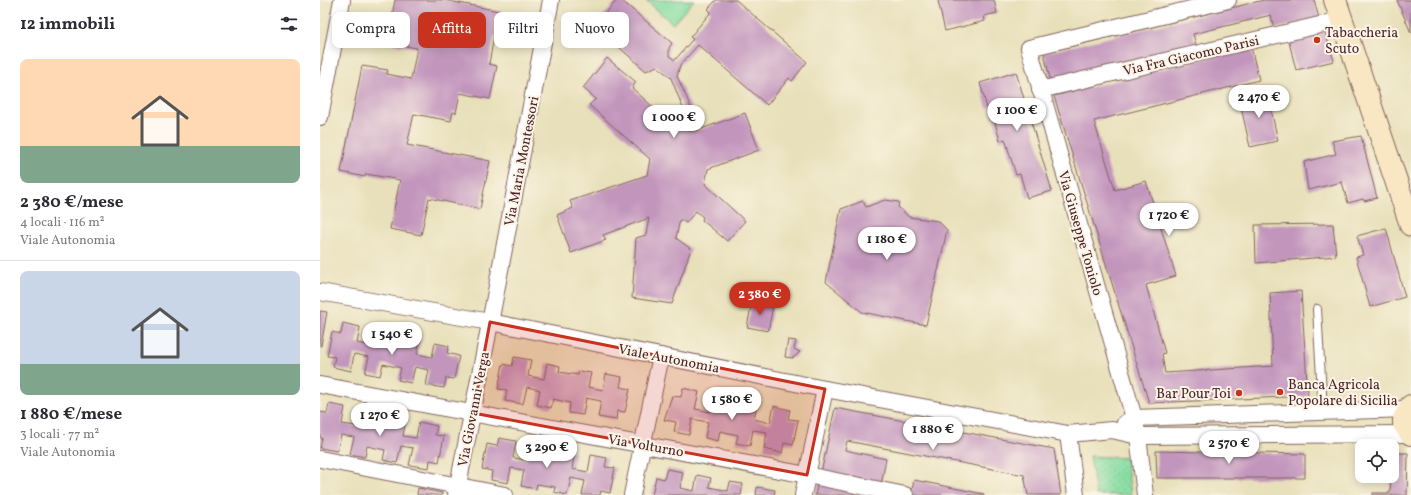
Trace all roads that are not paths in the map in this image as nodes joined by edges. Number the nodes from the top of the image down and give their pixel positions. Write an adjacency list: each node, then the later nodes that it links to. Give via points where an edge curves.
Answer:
1 (342, 0): 5 (street)
2 (551, 0): 11 (street, Via Maria Montessori)
3 (1228, 0): 6 (street, Via Giuseppe Toniolo, via 1028,48)
4 (1338, 10): 6 (street, Via Fra Giacomo Parisi); 8 (main road)
5 (326, 45): 7 (street)
6 (1040, 90): 18 (street, Via Giuseppe Toniolo)
7 (320, 117)
8 (1411, 225)
9 (320, 292): 11 (street, Viale Autonomia)
10 (1317, 309): 16 (lane)
11 (490, 322): 12 (street, Viale Autonomia); 17 (street, Via Giovanni Verga)
12 (661, 356): 14 (street, Viale Autonomia); 23 (street)
13 (320, 385): 17 (street, Via Volturno)
14 (825, 389): 20 (street, Viale Autonomia); 25 (street)
15 (1410, 408): 16 (street, Viale Autonomia); 21 (main road, via 1404,424)
16 (1323, 412): 18 (street, Viale Autonomia)
17 (473, 413): 23 (street, Via Volturno); 26 (street, Via Giovanni Verga)
18 (1134, 418): 19 (street, Viale Autonomia); 22 (street, Via Giuseppe Toniolo)
19 (1112, 430): 20 (street, Viale Autonomia); 22 (street, Viale Autonomia)
20 (1068, 434): 31 (street)
21 (1411, 434): 22 (street, Viale Autonomia)
22 (1138, 436): 32 (street, Via Giuseppe Toniolo)
23 (643, 444): 25 (street, Via Volturno); 28 (street)
24 (320, 459): 26 (street)
25 (807, 475): 29 (street); 30 (street, Via Volturno)
26 (457, 490): 27 (street)
27 (505, 495)
28 (632, 495)
29 (803, 495)
30 (905, 495)
31 (1076, 495)
32 (1145, 495)

